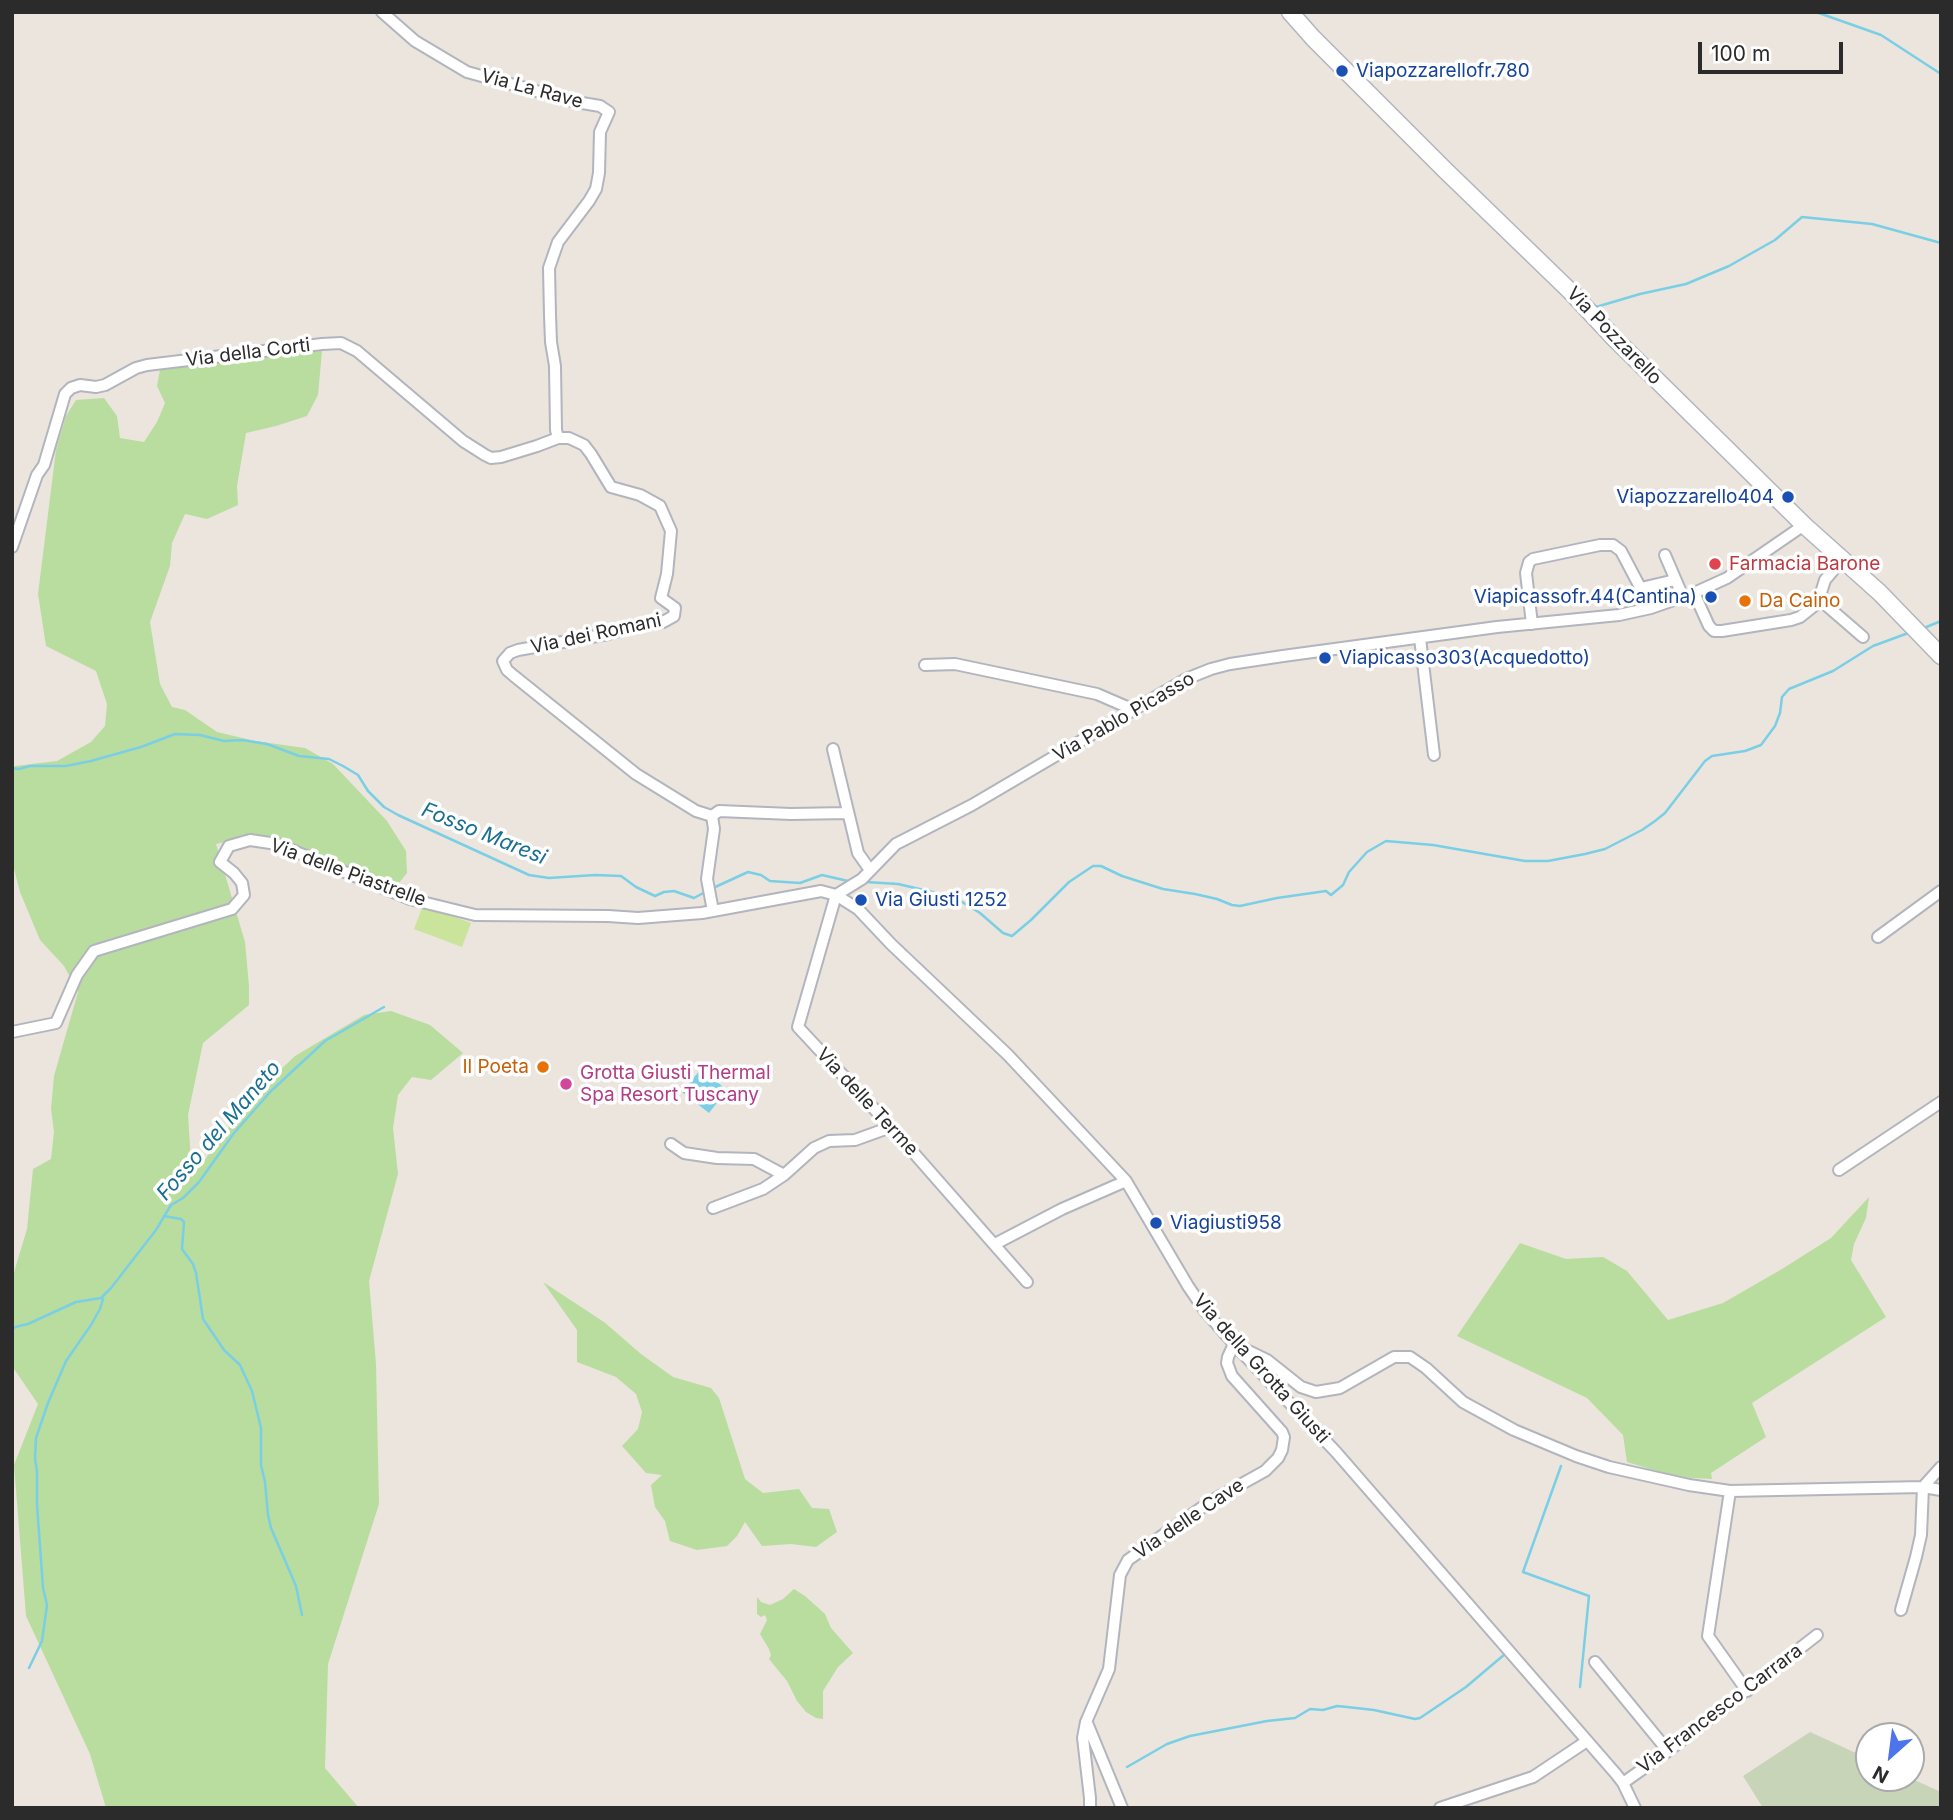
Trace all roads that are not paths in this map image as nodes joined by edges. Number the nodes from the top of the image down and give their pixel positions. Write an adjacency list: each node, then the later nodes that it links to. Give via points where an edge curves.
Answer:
1 (382, 12): 3 (street, Via La Rave, via 415,41 467,72 600,106 608,112 600,132 596,189 558,242 549,268)
2 (1290, 12): 4 (street, Via Pozzarello)
3 (558, 438): 5 (street, Via della Corti, via 501,457 485,455 357,351 341,343 147,365 105,385 80,385 65,394 44,466); 23 (street, Via dei Romani, via 584,445 611,487 660,506 671,531 661,598 676,612 663,622 517,650 505,657 504,666 636,774)
4 (1804, 525): 7 (street, Via Pozzarello); 10 (street, Via Pablo Picasso, via 1727,578)
5 (12, 547)
6 (1665, 555): 8 (street)
7 (1842, 560): 12 (street, via 1825,580); 17 (street, Via Pozzarello)
8 (1675, 580): 9 (street); 11 (street)
9 (1641, 588): 13 (street); 14 (street, via 1625,557 1613,545 1533,559 1525,573)
10 (1694, 593): 11 (street, Via Pablo Picasso); 12 (street, via 1714,631 1791,621)
11 (1683, 597): 13 (street, Via Pablo Picasso)
12 (1819, 599): 15 (street)
13 (1651, 608): 14 (street, Via Pablo Picasso)
14 (1532, 624): 16 (street, Via Pablo Picasso)
15 (1863, 637)
16 (1420, 638): 19 (street, Via Pablo Picasso, via 1230,664 1186,679); 21 (street)
17 (1941, 656)
18 (925, 665): 19 (street, via 955,664 1097,694)
19 (1133, 710): 24 (street, Via Pablo Picasso, via 896,844)
20 (833, 749): 22 (street)
21 (1434, 755)
22 (847, 813): 23 (street, via 719,811); 24 (street)
23 (712, 816): 27 (street, via 706,879)
24 (861, 878): 26 (street, Via Pablo Picasso)
25 (1941, 891): 28 (street)
26 (836, 895): 27 (street, via 821,891); 31 (street, Via delle Terme, via 798,1027); 35 (street, Via della Grotta Giusti, via 858,909 1008,1055)
27 (713, 911): 29 (street, Via delle Piastrelle, via 638,918 475,915 410,899 277,844 250,840 229,846 220,862 242,883 244,895 232,909 94,951 77,975 56,1023)
28 (1878, 937)
29 (12, 1032)
30 (1941, 1102): 33 (street)
31 (891, 1127): 34 (street, via 855,1140 829,1141); 37 (street, Via delle Terme)
32 (671, 1144): 34 (street, via 684,1153 754,1159)
33 (1839, 1170)
34 (784, 1175): 36 (street, via 763,1189)
35 (1126, 1181): 37 (street); 39 (street, Via della Grotta Giusti, via 1188,1286)
36 (713, 1208)
37 (995, 1244): 38 (street, Via delle Terme)
38 (1027, 1282)
39 (1234, 1345): 43 (street, via 1316,1392 1340,1388 1394,1357 1410,1357 1463,1402 1542,1443 1609,1467); 48 (street, Via delle Cave, via 1229,1369 1282,1432 1281,1454 1265,1471 1211,1500 1128,1560 1119,1575 1109,1669); 49 (street, Via della Grotta Giusti, via 1336,1452)
40 (1941, 1467): 41 (street)
41 (1923, 1487): 42 (street); 43 (street); 44 (street, via 1921,1535)
42 (1941, 1490)
43 (1730, 1491): 47 (street, via 1708,1636)
44 (1901, 1610)
45 (1817, 1635): 47 (street, Via Francesco Carrara)
46 (1595, 1662): 50 (street)
47 (1747, 1690): 50 (street, Via Francesco Carrara)
48 (1086, 1722): 52 (street, Via delle Cave, via 1083,1738); 53 (street)
49 (1587, 1741): 51 (street, Via della Grotta Giusti); 54 (street, via 1533,1777)
50 (1668, 1751): 51 (street, Via Francesco Carrara)
51 (1623, 1783): 55 (street, Via della Grotta Giusti)
52 (1090, 1808)
53 (1122, 1808)
54 (1440, 1808)
55 (1635, 1808)

